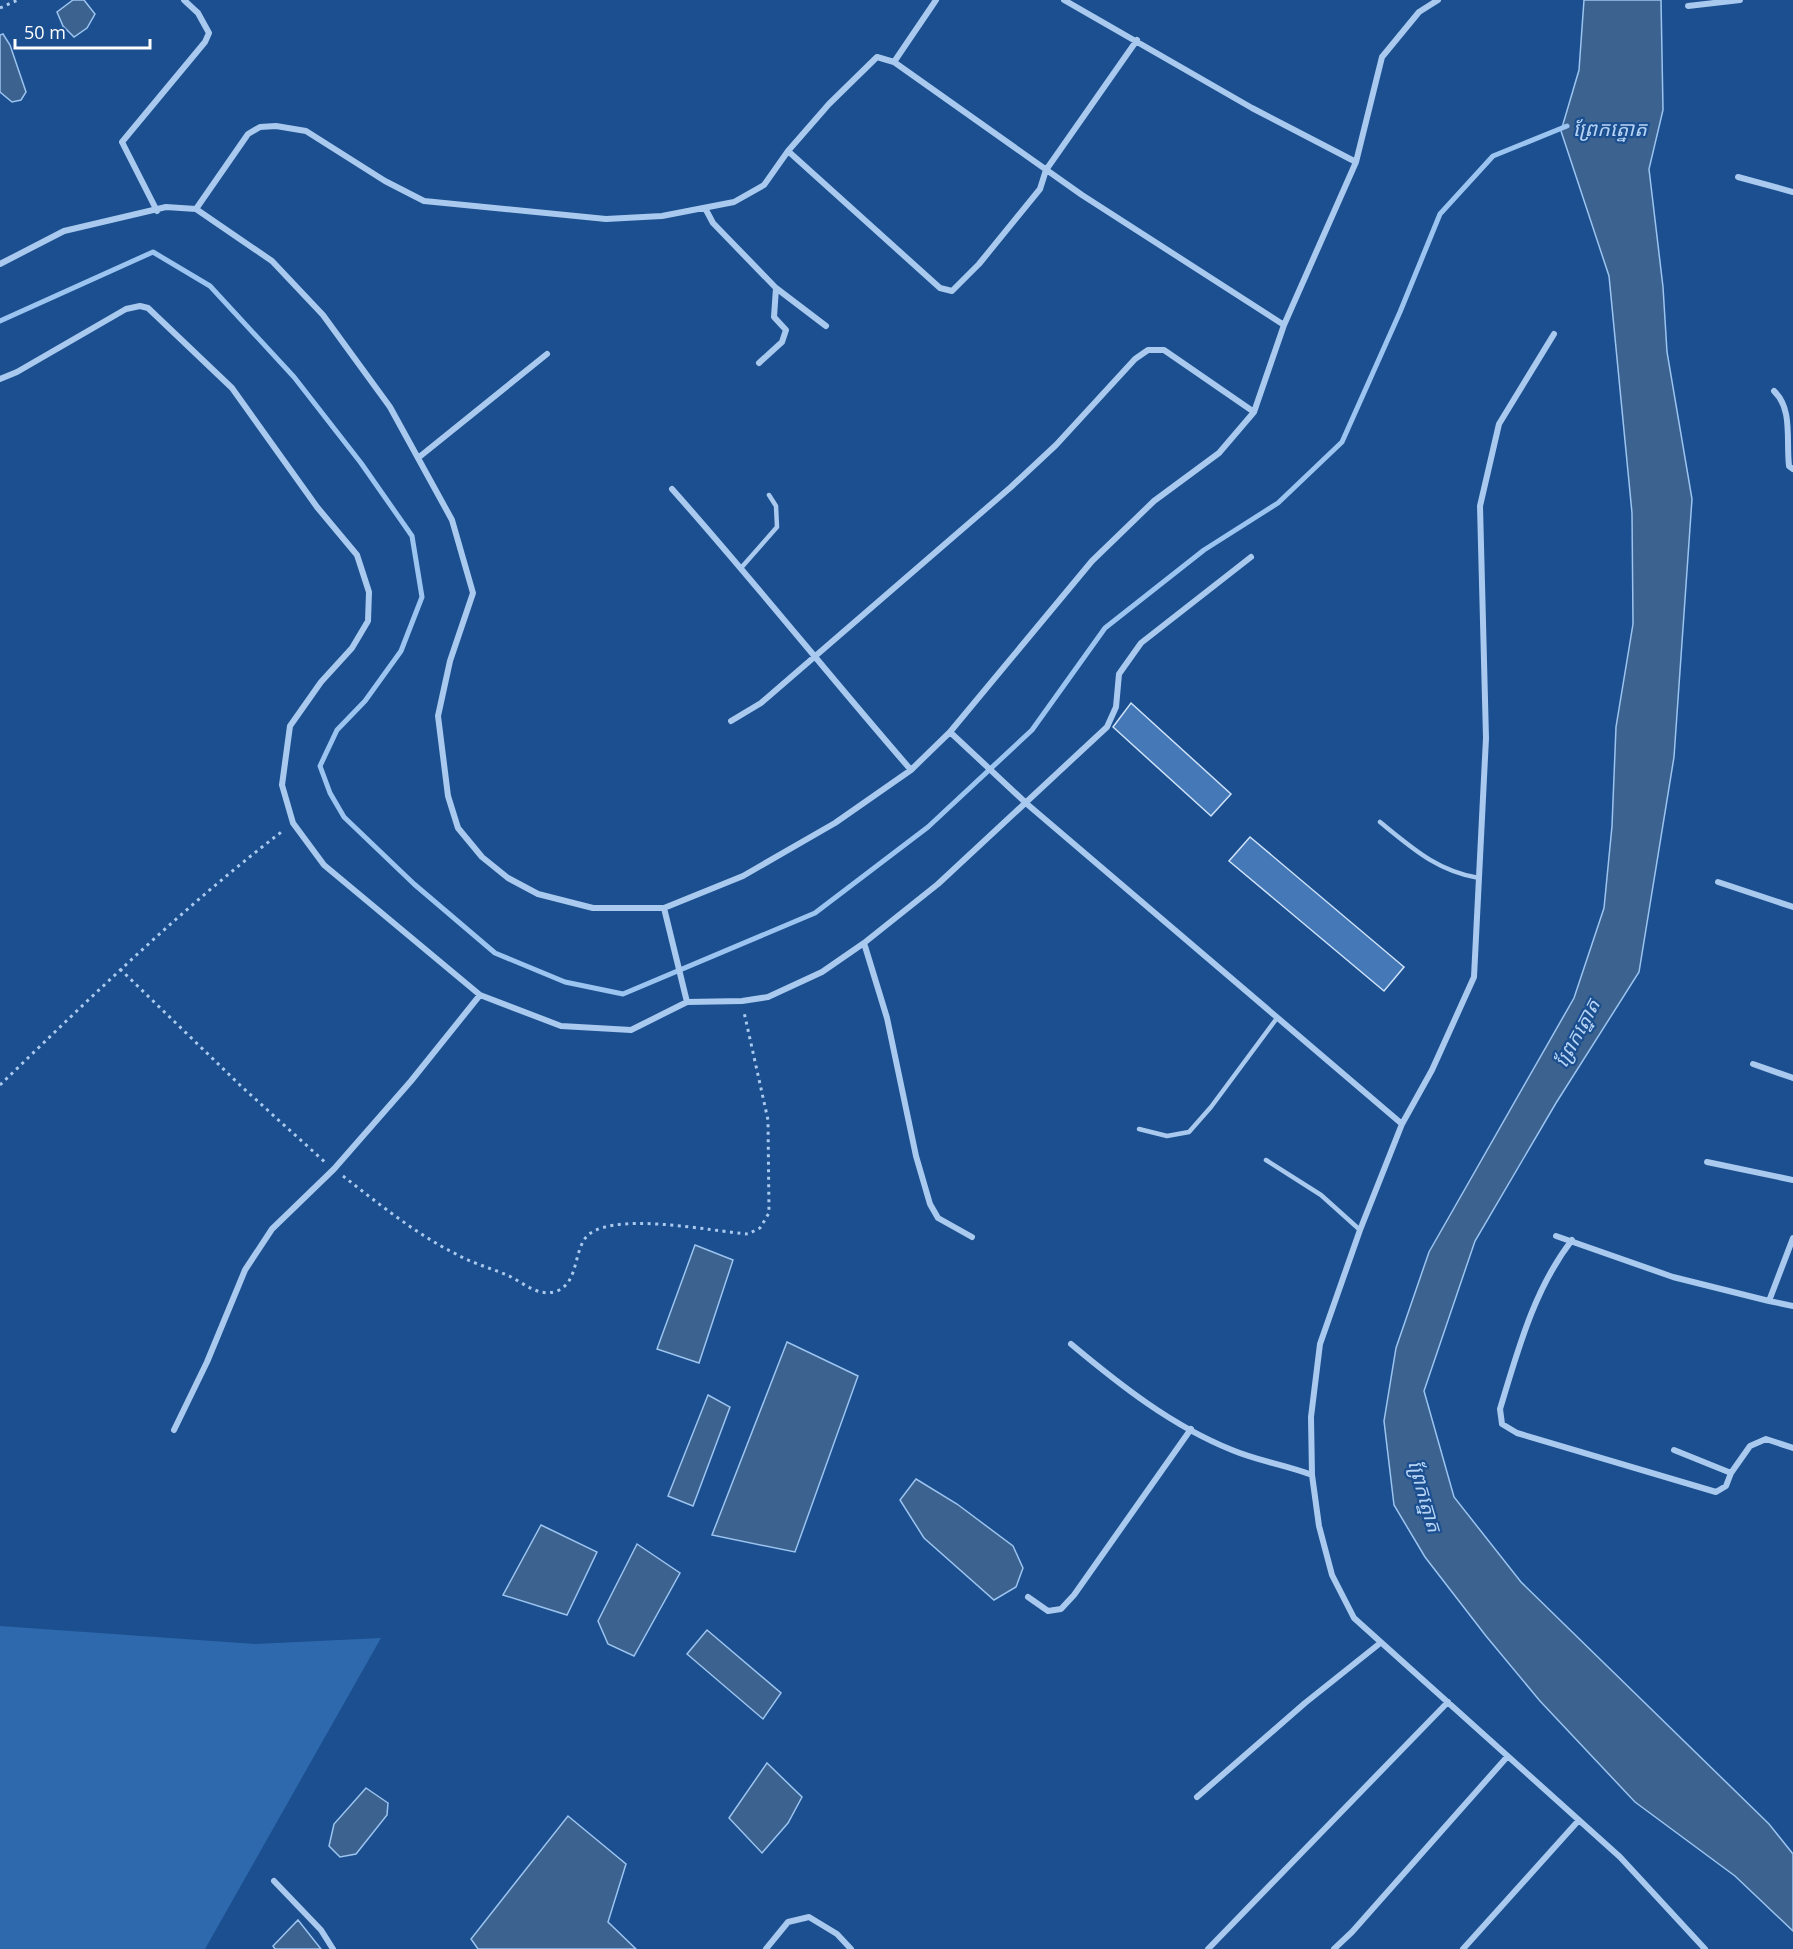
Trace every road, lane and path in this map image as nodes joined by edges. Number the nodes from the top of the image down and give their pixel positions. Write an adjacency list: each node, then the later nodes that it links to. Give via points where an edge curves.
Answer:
1 (18, 0): 8 (path)
2 (184, 0): 18 (street, via 198,13 209,33 122,142)
3 (936, 0): 10 (street)
4 (1064, 0): 9 (street)
5 (1438, 0): 12 (street, via 1419,12 1382,57)
6 (1740, 0): 7 (street)
7 (1688, 6)
8 (0, 8)
9 (1137, 40): 12 (street, via 1252,108); 13 (street)
10 (894, 62): 11 (street, via 877,57); 13 (street)
11 (788, 151): 13 (street, via 940,288 952,291 1040,189); 16 (street, via 764,185 734,202)
12 (1356, 162): 21 (street)
13 (1046, 170): 21 (street)
14 (1738, 177): 15 (street)
15 (1793, 192)
16 (705, 208): 17 (street, via 662,216 606,219 424,201 306,131 276,126 248,134); 20 (street, via 713,223)
17 (196, 209): 18 (street, via 166,207); 29 (street, via 272,261 323,315 390,407)
18 (157, 211): 19 (street, via 64,231)
19 (0, 264)
20 (776, 288): 22 (street); 25 (street, via 774,317 786,330 782,342)
21 (1284, 325): 28 (street)
22 (826, 326)
23 (1554, 334): 42 (street, via 1499,424 1480,506 1486,738)
24 (547, 354): 29 (street)
25 (759, 363)
26 (0, 380): 41 (street, via 126,309 148,308 232,388 317,507 357,555 369,592 368,621 352,648 321,682 290,726 282,785)
27 (1774, 391): 30 (street, via 1785,398 1792,415 1788,455)
28 (1254, 412): 35 (street, via 1164,350 1148,350 1134,359 1056,445 1011,487); 37 (street, via 1219,453 1154,501 1092,561)
29 (418, 458): 45 (street, via 452,520 473,593 450,661 438,716 448,796 458,828 482,857 508,878 538,894 593,908)
30 (1793, 470)
31 (672, 489): 34 (street)
32 (769, 495): 34 (lane, via 776,506 777,526)
33 (1251, 557): 39 (street, via 1141,643 1119,674 1116,707 1107,727)
34 (741, 568): 35 (street)
35 (814, 658): 36 (street, via 761,703); 38 (street)
36 (731, 721)
37 (950, 732): 38 (street); 39 (street)
38 (911, 770): 45 (street, via 835,823 743,876)
39 (1027, 804): 46 (street, via 938,884); 51 (street)
40 (1380, 822): 42 (lane, via 1416,852 1455,874)
41 (293, 823): 47 (path, via 206,892); 48 (street, via 324,865)
42 (1479, 878): 55 (street, via 1474,977 1432,1070)
43 (1718, 882): 44 (street)
44 (1793, 907)
45 (664, 908): 49 (street)
46 (864, 943): 50 (street, via 811,977 768,997); 63 (street, via 887,1018 926,1193 938,1218)
47 (120, 969): 54 (path); 59 (path)
48 (480, 995): 49 (street, via 561,1026 631,1030); 59 (street)
49 (687, 1002): 50 (street)
50 (742, 1002): 59 (path, via 768,1120 768,1213 760,1228 748,1234 647,1224 597,1229 584,1239 568,1283 556,1291 538,1293 510,1276 456,1254 392,1214)
51 (1277, 1018): 55 (street); 56 (lane, via 1189,1132 1167,1136)
52 (1754, 1064): 53 (street)
53 (1793, 1078)
54 (0, 1085)
55 (1402, 1124): 61 (street)
56 (1139, 1129)
57 (1266, 1160): 61 (lane, via 1321,1195)
58 (1707, 1162): 60 (street)
59 (334, 1169): 70 (street, via 272,1229 245,1270)
60 (1793, 1180)
61 (1360, 1230): 74 (street, via 1320,1344 1311,1417)
62 (1556, 1236): 65 (street)
63 (972, 1237)
64 (1793, 1238): 66 (street)
65 (1572, 1240): 66 (street, via 1673,1277); 73 (street, via 1530,1315 1500,1409 1502,1424 1517,1433 1716,1492 1726,1486)
66 (1769, 1301): 67 (street)
67 (1793, 1306)
68 (1071, 1344): 69 (street, via 1113,1380)
69 (1191, 1429): 74 (street, via 1232,1450); 75 (street, via 1061,1609 1048,1611)
70 (174, 1430)
71 (1793, 1449): 73 (street, via 1766,1440 1750,1446)
72 (1674, 1450): 73 (street)
73 (1731, 1473)
74 (1312, 1475): 76 (street, via 1319,1526 1332,1575 1354,1618)
75 (1028, 1597)
76 (1379, 1644): 77 (street); 79 (street)
77 (1448, 1702): 78 (street); 85 (street)
78 (1507, 1757): 80 (street); 86 (street)
79 (1197, 1797)
80 (1579, 1820): 87 (street); 88 (street, via 1620,1857)
81 (274, 1881): 82 (street, via 321,1930)
82 (333, 1949)
83 (766, 1949): 84 (street, via 788,1922 809,1917 837,1934)
84 (851, 1949)
85 (1208, 1949)
86 (1334, 1949)
87 (1463, 1949)
88 (1705, 1949)

